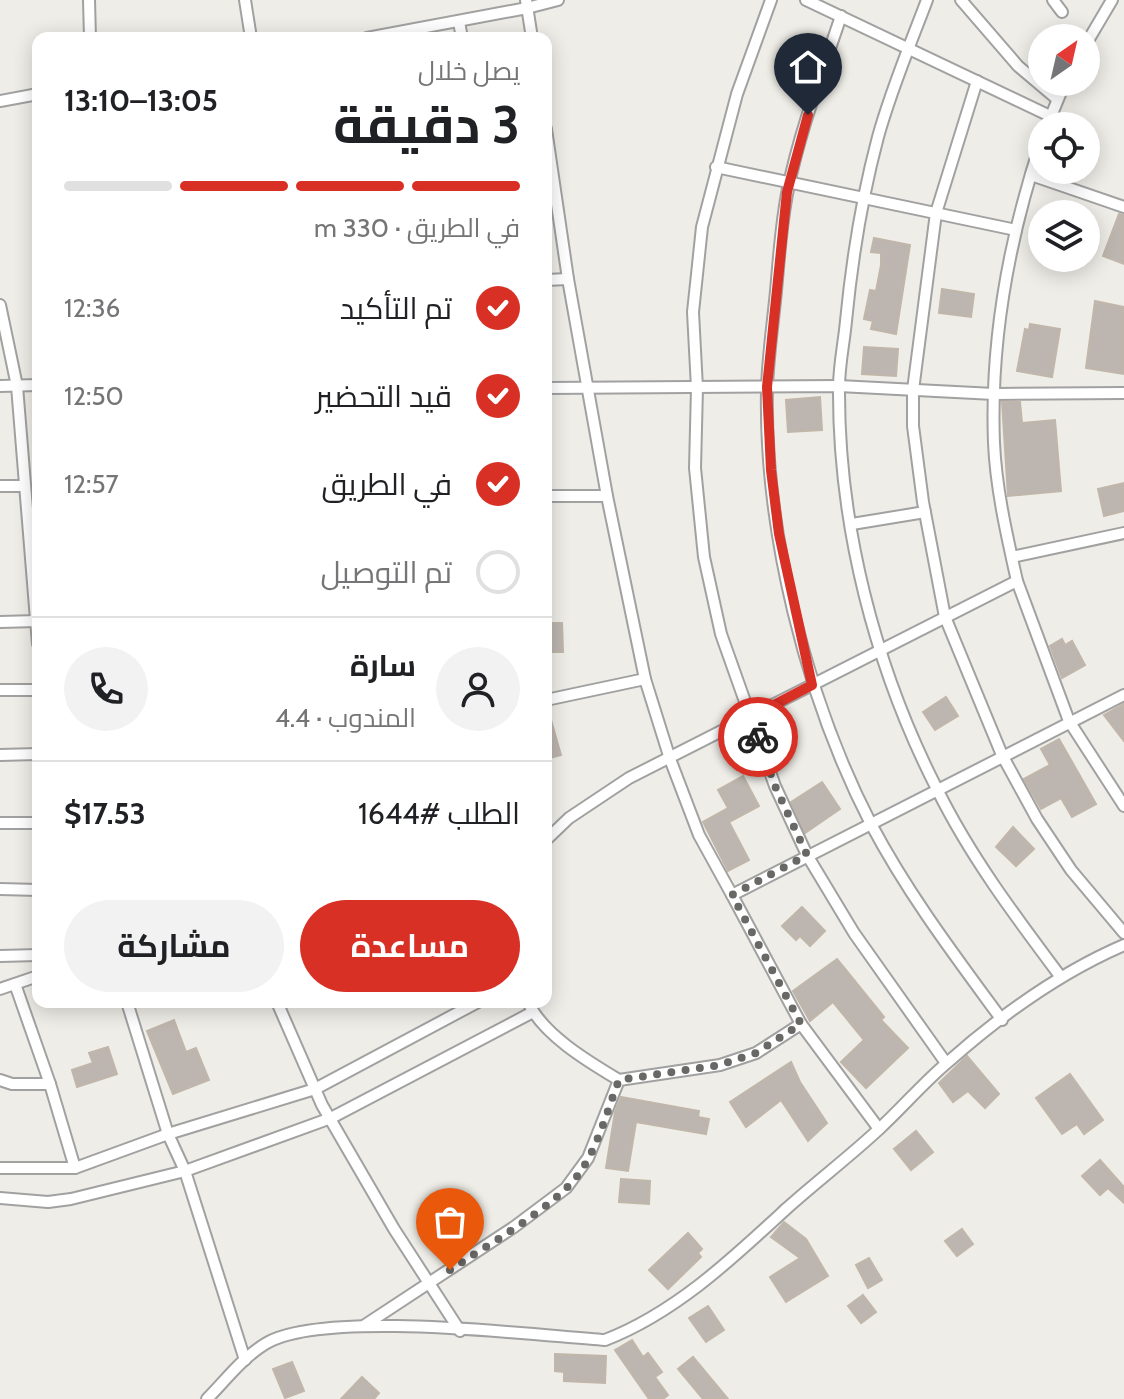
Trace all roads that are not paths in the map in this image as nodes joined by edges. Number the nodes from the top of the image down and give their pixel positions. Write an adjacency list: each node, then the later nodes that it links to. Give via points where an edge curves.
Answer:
1 (89, 0): 15 (street)
2 (245, 0): 16 (street)
3 (558, 0): 10 (street)
4 (771, 0): 28 (street)
5 (806, 0): 12 (street)
6 (927, 0): 20 (street)
7 (961, 0): 24 (street, via 1018,66)
8 (1053, 0): 11 (street)
9 (1112, 0): 14 (street)
10 (527, 4): 13 (street); 19 (street)
11 (1062, 12)
12 (841, 16): 20 (street); 30 (street)
13 (459, 22): 17 (street); 18 (street)
14 (1098, 24)
15 (90, 32)
16 (250, 32)
17 (402, 32)
18 (461, 32)
19 (531, 32)
20 (910, 47): 21 (street); 33 (street, via 879,133)
21 (977, 81): 26 (street); 35 (street)
22 (32, 95): 25 (street)
23 (1058, 96): 24 (street)
24 (1057, 99): 27 (street)
25 (0, 101)
26 (1033, 112)
27 (1052, 112)
28 (716, 167): 30 (street); 47 (street, via 702,227 693,312)
29 (552, 170): 37 (street)
30 (789, 183): 33 (street); 44 (street)
31 (1029, 184): 36 (street)
32 (1057, 184): 34 (street)
33 (864, 200): 35 (street); 43 (street)
34 (1124, 207)
35 (936, 213): 36 (street); 48 (street)
36 (1016, 230): 50 (street, via 997,322)
37 (568, 279): 38 (street); 46 (street)
38 (552, 280)
39 (0, 305): 42 (street)
40 (32, 385): 42 (street)
41 (0, 386): 42 (street)
42 (17, 386): 52 (street)
43 (839, 386): 44 (street); 48 (street); 56 (street)
44 (767, 387): 47 (street); 66 (street, via 779,534)
45 (552, 388): 46 (street)
46 (589, 388): 47 (street); 54 (street)
47 (697, 388): 71 (street, via 695,468 704,557 721,634)
48 (913, 390): 50 (street); 55 (street)
49 (1124, 393): 50 (street)
50 (994, 394): 58 (street, via 994,445)
51 (0, 486): 52 (street)
52 (23, 486): 59 (street)
53 (552, 496): 54 (street)
54 (607, 496): 65 (street)
55 (925, 512): 56 (street); 61 (street)
56 (852, 524): 64 (street, via 859,573)
57 (1124, 533): 58 (street)
58 (1012, 557): 60 (street)
59 (32, 580)
60 (1017, 581): 61 (street); 72 (street)
61 (945, 617): 64 (street); 75 (street)
62 (0, 622): 63 (street)
63 (32, 622)
64 (881, 649): 66 (street); 77 (street)
65 (645, 679): 70 (street); 76 (street)
66 (812, 685): 71 (street); 79 (street)
67 (0, 690): 68 (street)
68 (32, 690)
69 (1124, 695): 72 (street)
70 (552, 699)
71 (751, 717): 76 (street); 83 (street)
72 (1069, 721): 75 (street); 78 (street)
73 (32, 754): 74 (street)
74 (0, 755)
75 (1002, 755): 77 (street); 87 (street, via 1071,870)
76 (670, 759): 82 (street, via 602,795); 86 (street, via 699,835)
77 (936, 789): 79 (street); 91 (street, via 973,855)
78 (1124, 806)
79 (871, 822): 83 (street); 100 (street, via 919,907)
80 (0, 823): 81 (street)
81 (32, 823)
82 (552, 834)
83 (807, 855): 86 (street); 102 (street, via 854,933)
84 (0, 889): 85 (street)
85 (32, 890)
86 (732, 895): 101 (street)
87 (1124, 933)
88 (1124, 945): 91 (street)
89 (32, 955): 90 (street)
90 (0, 956)
91 (1060, 976): 100 (street)
92 (32, 978): 93 (street)
93 (15, 984): 94 (street); 105 (street)
94 (0, 989)
95 (129, 1008): 109 (street)
96 (280, 1008): 106 (street)
97 (467, 1008): 106 (street)
98 (529, 1008): 107 (street)
99 (532, 1008): 104 (street, via 578,1055)
100 (1002, 1020): 102 (street)
101 (801, 1024): 104 (street, via 756,1053 732,1061); 108 (street)
102 (946, 1063): 108 (street)
103 (0, 1080): 105 (street)
104 (619, 1080): 114 (street, via 588,1158 572,1182)
105 (50, 1084): 111 (street)
106 (315, 1089): 107 (street); 109 (street)
107 (331, 1118): 112 (street); 114 (street)
108 (879, 1129): 116 (street, via 744,1248 634,1329 605,1340)
109 (168, 1134): 111 (street); 112 (street)
110 (0, 1168): 111 (street)
111 (75, 1168)
112 (185, 1171): 113 (street, via 71,1199); 117 (street)
113 (0, 1198)
114 (428, 1285): 115 (street); 116 (street)
115 (365, 1325): 116 (street); 117 (street, via 297,1332 266,1343)
116 (460, 1331)
117 (245, 1360): 118 (street)
118 (207, 1399)

